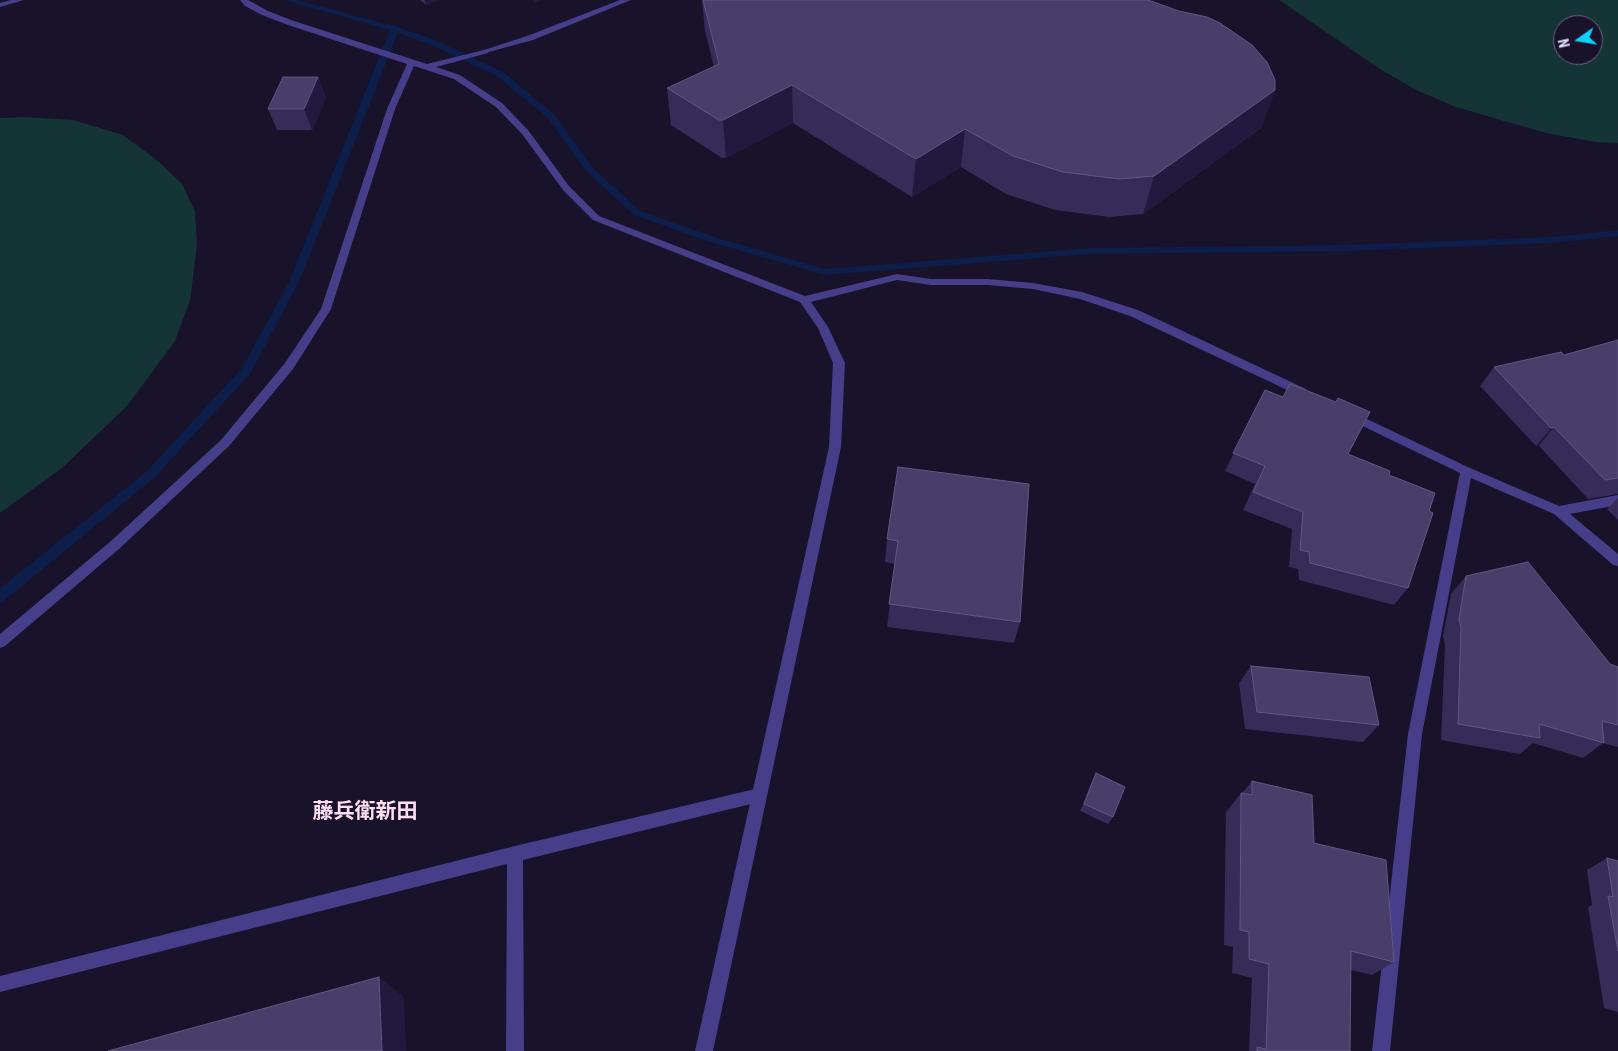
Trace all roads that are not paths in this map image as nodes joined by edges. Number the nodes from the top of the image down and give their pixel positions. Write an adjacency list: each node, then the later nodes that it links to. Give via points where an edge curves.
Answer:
1 (20, 0): 4 (street)
2 (244, 0): 5 (street, via 265,13)
3 (627, 0): 6 (street, via 546,33)
4 (0, 5)
5 (412, 62): 6 (street); 14 (street, via 391,109 326,309 289,366 225,443 114,545)
6 (427, 67): 7 (street, via 457,77 499,105 525,132 566,188 596,218)
7 (804, 300): 8 (street, via 897,277 932,282 1033,286 1082,296 1134,313); 15 (street, via 822,327 839,363 835,447)
8 (1310, 396)
9 (1336, 408): 10 (street)
10 (1466, 471): 12 (street); 20 (street, via 1416,734)
11 (1618, 500): 12 (street)
12 (1558, 511): 13 (street)
13 (1618, 561)
14 (0, 642)
15 (759, 795): 16 (street); 19 (street)
16 (515, 854): 17 (street); 18 (street)
17 (0, 984)
18 (515, 1051)
19 (704, 1051)
20 (1381, 1051)

